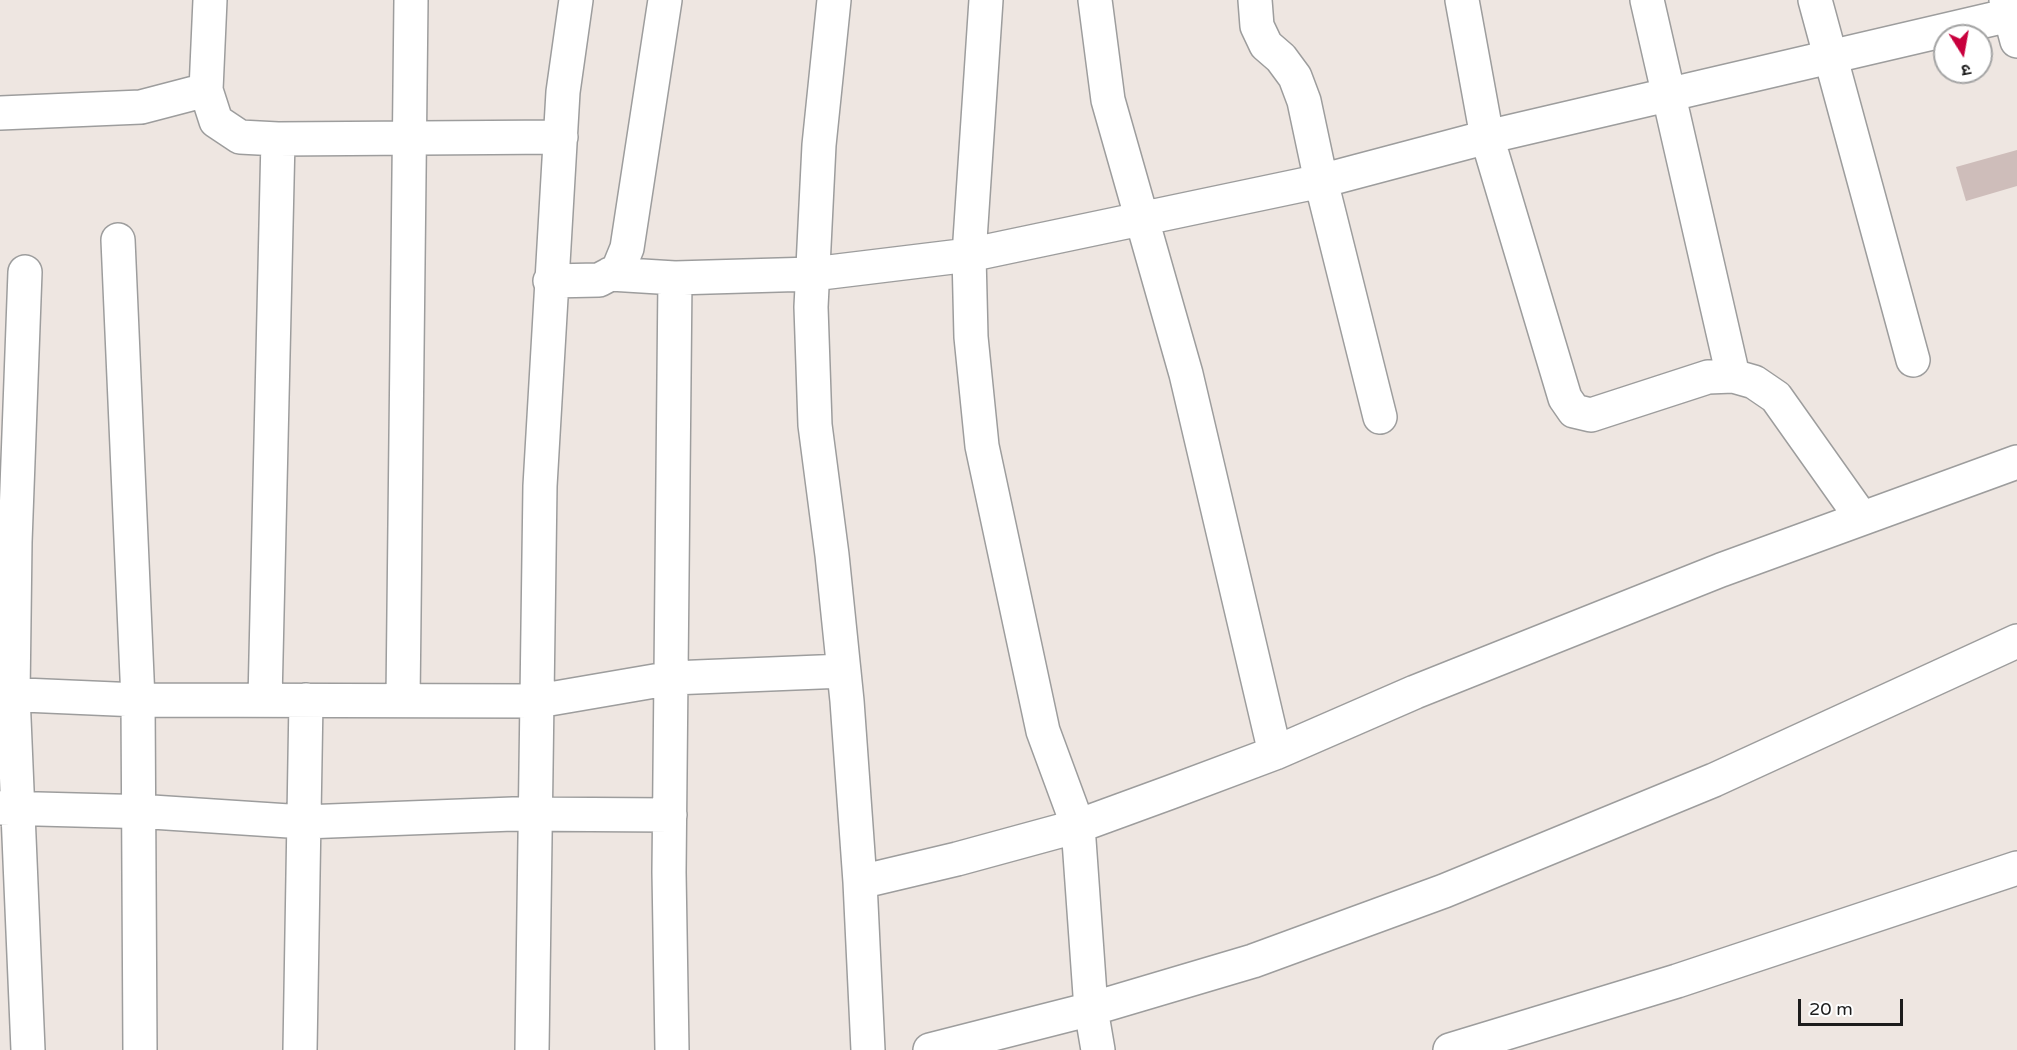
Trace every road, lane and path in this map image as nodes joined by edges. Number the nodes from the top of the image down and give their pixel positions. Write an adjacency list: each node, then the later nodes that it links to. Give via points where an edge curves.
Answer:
1 (210, 0): 14 (street)
2 (411, 0): 20 (street)
3 (576, 0): 17 (street)
4 (664, 0): 26 (street, via 627,248 618,270)
5 (834, 0): 27 (street, via 819,145)
6 (986, 0): 24 (street)
7 (1095, 0): 22 (street, via 1108,100)
8 (1255, 0): 21 (street, via 1257,26 1266,45 1295,77 1301,93)
9 (1462, 0): 18 (street)
10 (1647, 0): 15 (street)
11 (1815, 0): 13 (street)
12 (2011, 19): 13 (street)
13 (1830, 57): 15 (street); 30 (street)
14 (206, 90): 16 (street, via 141,107); 19 (street, via 216,121 240,137)
15 (1668, 96): 18 (street); 31 (street)
16 (0, 113)
17 (561, 137): 20 (street); 29 (street)
18 (1487, 137): 21 (street); 31 (street, via 1565,398 1574,411 1591,415 1708,377)
19 (278, 139): 20 (street); 40 (street)
20 (408, 139): 42 (street)
21 (1321, 181): 22 (street); 32 (street)
22 (1141, 220): 24 (street); 44 (street, via 1186,374)
23 (118, 240): 39 (street)
24 (969, 255): 27 (street); 50 (street, via 971,337 982,446 1043,731)
25 (25, 272): 38 (street)
26 (610, 274): 28 (street); 29 (street, via 599,280)
27 (813, 274): 28 (street); 36 (street, via 815,425)
28 (675, 278): 37 (street)
29 (550, 281): 43 (street, via 540,486)
30 (1913, 360)
31 (1733, 376): 34 (street, via 1754,382 1776,397)
32 (1380, 417)
33 (2017, 462): 34 (street)
34 (1862, 517): 44 (street, via 1437,683)
35 (2017, 641): 53 (street, via 1714,780 1444,891 1253,961)
36 (844, 671): 37 (street); 52 (street)
37 (672, 678): 43 (street); 47 (street)
38 (7, 694): 39 (street); 45 (street)
39 (138, 700): 40 (street); 46 (street)
40 (265, 700): 41 (street)
41 (306, 700): 42 (street); 49 (street)
42 (403, 700): 43 (street)
43 (538, 700): 48 (street)
44 (1275, 753): 50 (street)
45 (9, 809): 46 (street); 55 (street)
46 (139, 812): 49 (street); 56 (street)
47 (670, 815): 48 (street); 59 (street)
48 (536, 816): 49 (street); 58 (street)
49 (304, 822): 57 (street)
50 (1078, 826): 52 (street); 53 (street)
51 (2017, 868): 62 (street, via 1677,981)
52 (860, 882): 60 (street)
53 (1091, 1009): 54 (street); 61 (street)
54 (934, 1049)
55 (28, 1050)
56 (140, 1050)
57 (300, 1050)
58 (532, 1050)
59 (672, 1050)
60 (868, 1050)
61 (1098, 1050)
62 (1450, 1050)

